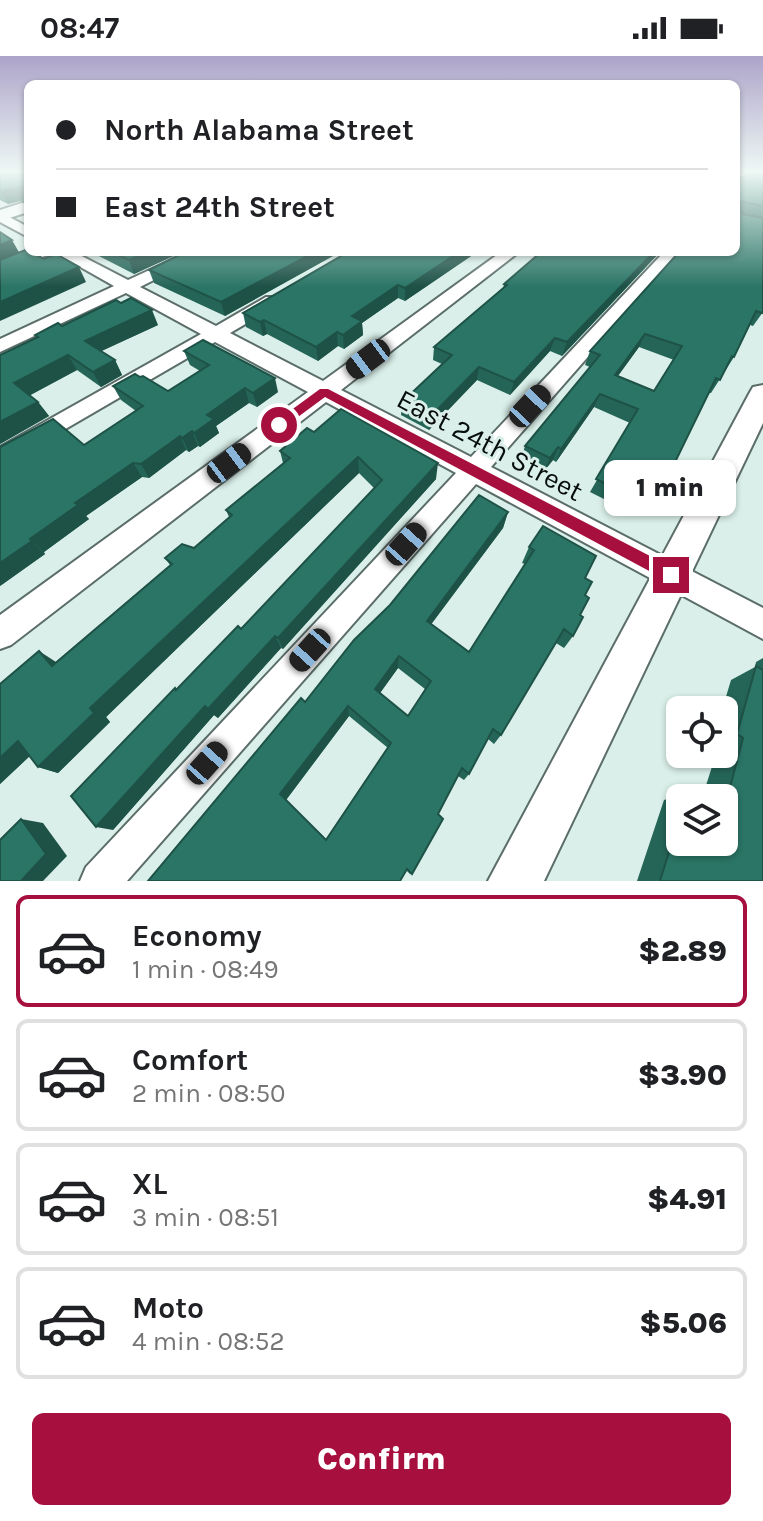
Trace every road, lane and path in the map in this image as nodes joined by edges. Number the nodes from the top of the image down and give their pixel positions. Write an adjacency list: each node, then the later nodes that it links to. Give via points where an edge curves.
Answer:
1 (0, 216): 2 (street)
2 (24, 231)
3 (37, 256): 8 (street)
4 (69, 256): 9 (street, East 24th Street)
5 (192, 256): 9 (street)
6 (506, 256): 13 (street)
7 (668, 256): 16 (street)
8 (0, 270)
9 (126, 287): 11 (street, East 24th Street); 12 (street)
10 (292, 289): 11 (street)
11 (215, 334): 13 (street, East 24th Street); 15 (street)
12 (0, 346)
13 (324, 392): 16 (street, East 24th Street); 19 (street)
14 (763, 394): 17 (main road)
15 (0, 458)
16 (473, 470): 17 (street, East 24th Street); 20 (street)
17 (671, 575): 18 (street, East 24th Street); 21 (main road)
18 (763, 624)
19 (0, 634)
20 (100, 881)
21 (515, 881)

